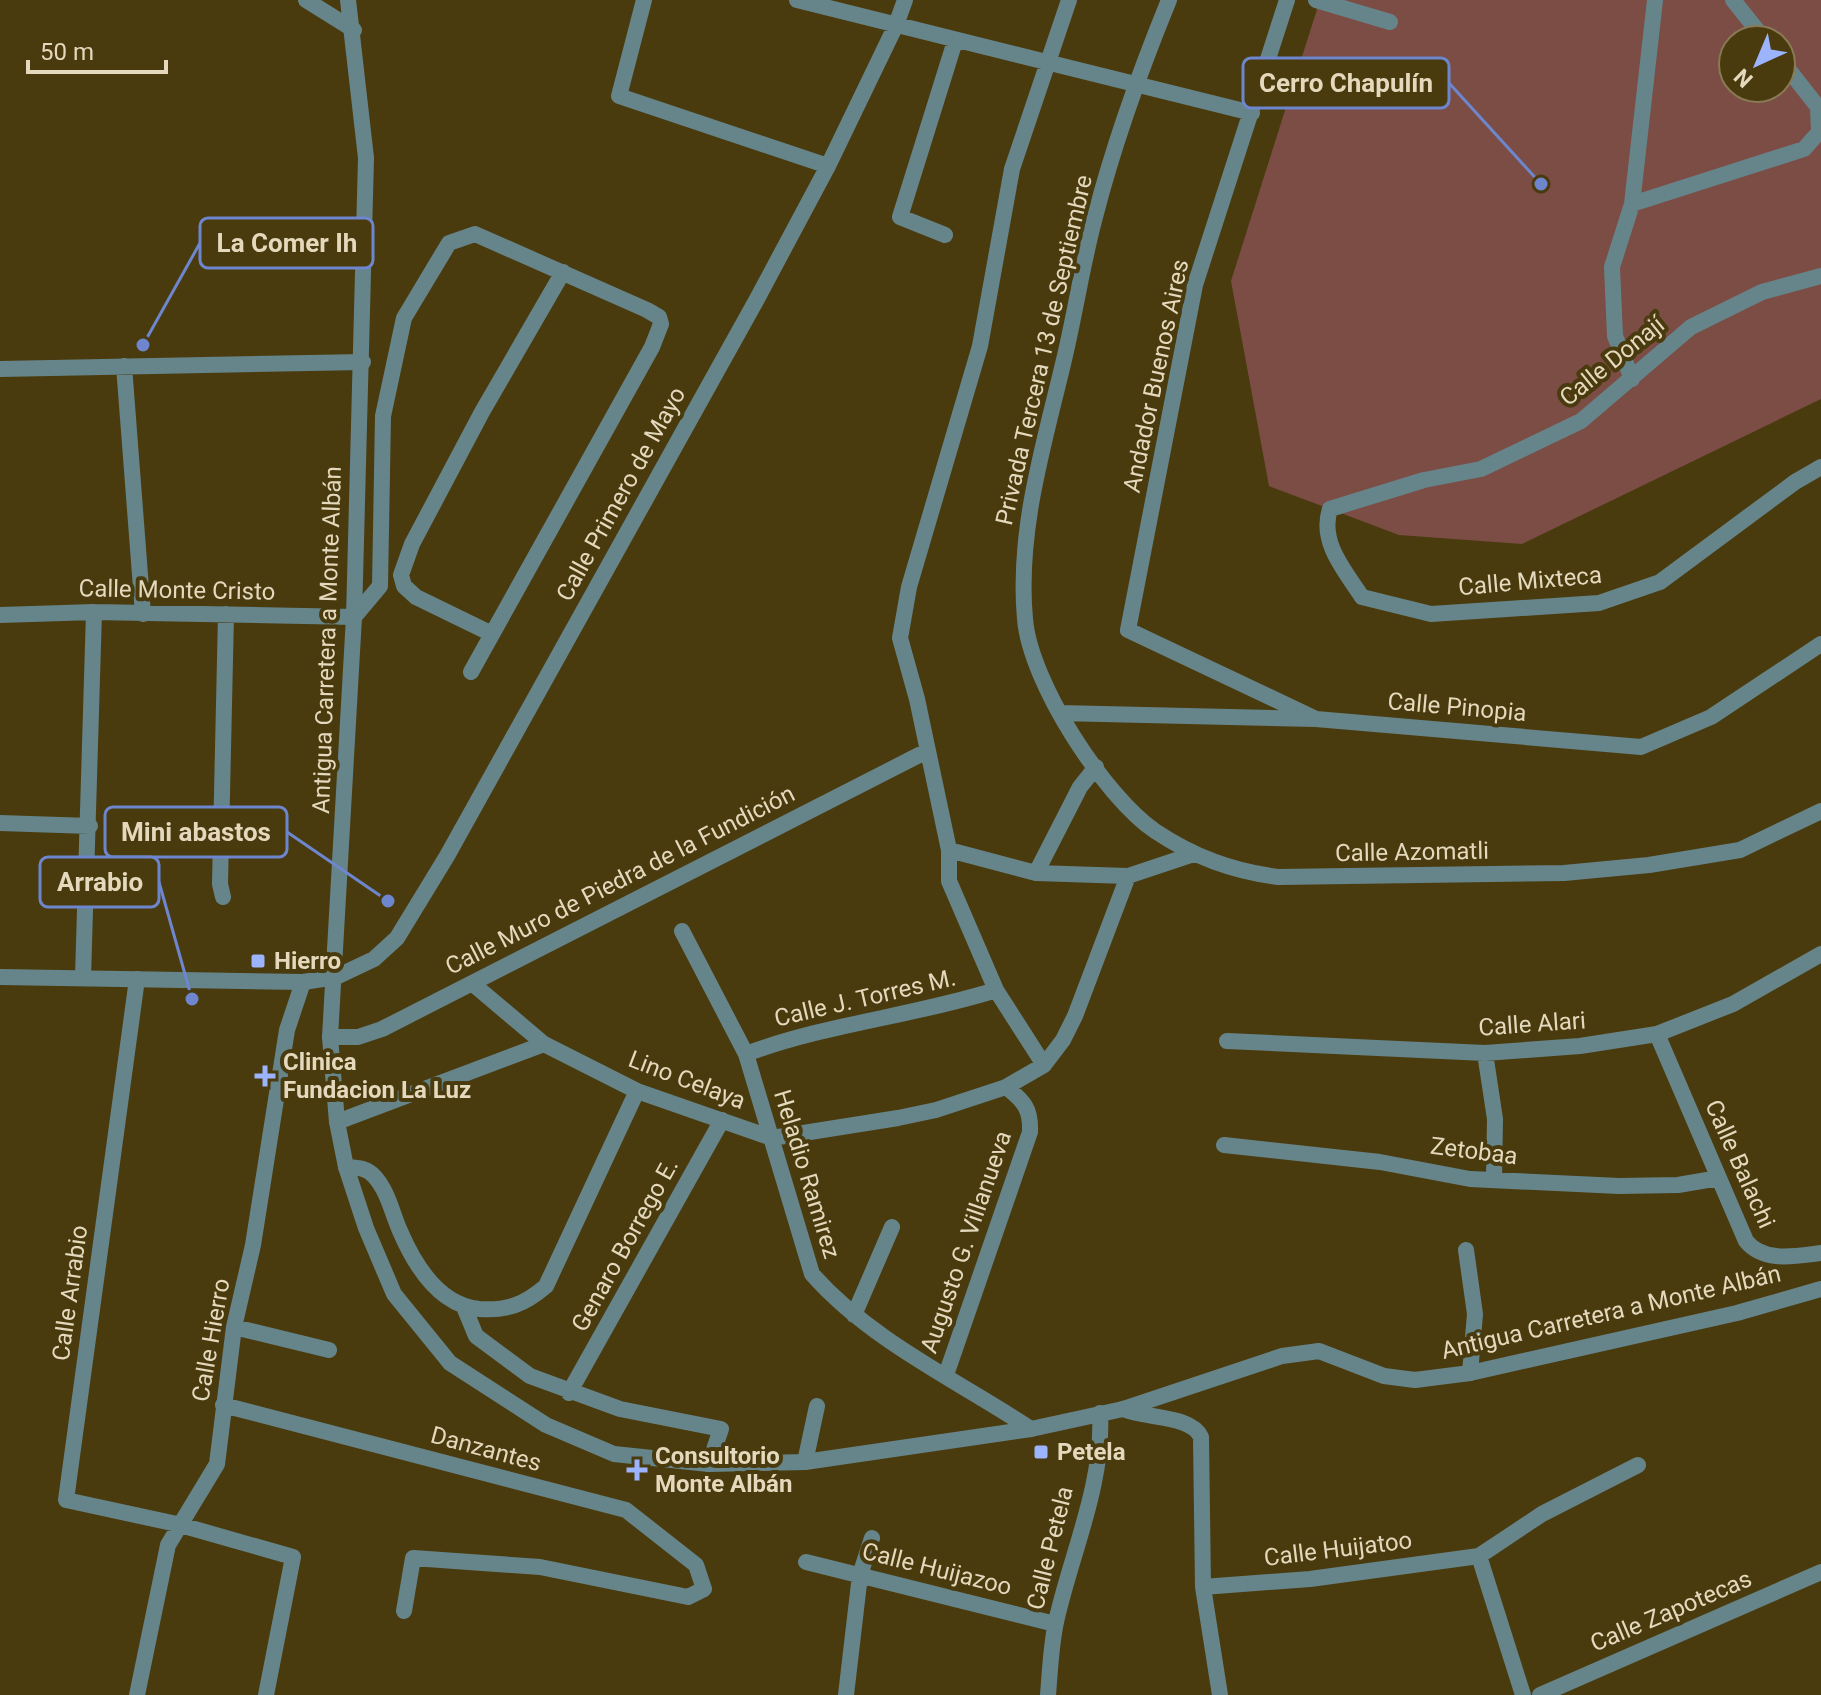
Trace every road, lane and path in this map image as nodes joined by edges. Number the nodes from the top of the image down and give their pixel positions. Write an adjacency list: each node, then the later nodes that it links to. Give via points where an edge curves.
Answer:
1 (306, 0): 15 (street)
2 (348, 0): 15 (street, Antigua Carretera a Monte Albán)
3 (644, 0): 21 (street, via 619,96)
4 (797, 0): 14 (street)
5 (905, 0): 14 (street, Calle Primero de Mayo)
6 (1069, 0): 17 (street)
7 (1169, 0): 19 (street, Privada Tercera 13 de Septiembre)
8 (1287, 0): 20 (street, Andador Buenos Aires)
9 (1316, 0): 12 (street)
10 (1655, 0): 22 (street)
11 (1733, 0): 13 (street)
12 (1390, 22)
13 (1752, 24)
14 (896, 25): 16 (street); 21 (street, Calle Primero de Mayo)
15 (354, 30): 26 (street, Antigua Carretera a Monte Albán, via 366,158)
16 (955, 41): 17 (street); 23 (street, via 900,217)
17 (1046, 65): 19 (street); 44 (street, via 1012,169 980,346 909,587 900,638)
18 (1797, 80): 22 (street, via 1818,107 1819,132 1804,149)
19 (1134, 84): 20 (street); 41 (street, Privada Tercera 13 de Septiembre, via 1095,217 1037,467 1023,552 1032,658)
20 (1252, 113): 40 (street, Andador Buenos Aires, via 1195,285 1128,630)
21 (828, 166): 58 (street, Calle Primero de Mayo, via 397,938 374,959)
22 (1632, 204): 29 (street, via 1612,267 1615,336)
23 (945, 235)
24 (563, 272): 36 (street, via 475,234 449,243 432,267 404,318 383,416 380,586); 37 (street, via 441,489 401,575 416,597); 37 (street, via 647,310 661,324)
25 (1821, 276): 29 (street, Calle Donají, via 1762,292 1691,327)
26 (363, 362): 27 (street); 36 (street, Antigua Carretera a Monte Albán)
27 (124, 366): 28 (street); 33 (street)
28 (0, 369)
29 (1632, 379): 31 (street, Calle Donají, via 1581,421 1481,469 1330,509 1325,523)
30 (1821, 467): 31 (street, Calle Mixteca, via 1660,582 1599,603 1431,614 1362,597)
31 (1330, 546)
32 (94, 612): 33 (street, Calle Monte Cristo); 35 (street, Calle Monte Cristo); 48 (street)
33 (143, 614): 34 (street, Calle Monte Cristo)
34 (226, 614): 36 (street, Calle Monte Cristo); 53 (street)
35 (0, 615)
36 (354, 617): 58 (street, Antigua Carretera a Monte Albán)
37 (492, 634): 39 (street)
38 (1821, 644): 43 (street, Calle Pinopia, via 1711,717 1641,747)
39 (471, 672)
40 (1257, 691): 42 (street); 43 (street, Andador Buenos Aires)
41 (1060, 713): 42 (street, Calle Pinopia); 45 (street, Calle Azomatli)
42 (1251, 716): 43 (street, Calle Pinopia)
43 (1316, 719)
44 (927, 751): 49 (street); 61 (street, Calle Muro de Piedra de la Fundición)
45 (1096, 767): 50 (street, Calle Azomatli, via 1152,829); 51 (street, via 1080,787)
46 (1821, 811): 50 (street, Calle Azomatli, via 1740,850 1564,873 1278,877 1235,871)
47 (0, 823): 48 (street)
48 (90, 826): 57 (street)
49 (949, 850): 51 (street); 62 (street, via 949,881)
50 (1194, 854): 52 (street)
51 (1036, 873): 52 (street)
52 (1128, 876): 69 (street, via 1075,1016)
53 (221, 891)
54 (682, 931): 68 (street, Heladio Ramirez)
55 (1821, 954): 63 (street, Calle Alari, via 1733,1004)
56 (0, 977): 57 (street, Calle Primero de Mayo)
57 (83, 977): 59 (street, Calle Primero de Mayo)
58 (336, 977): 60 (street, Calle Primero de Mayo); 64 (street, Antigua Carretera a Monte Albán)
59 (137, 979): 60 (street, Calle Primero de Mayo); 98 (street, Calle Arrabio, via 66,1500)
60 (303, 982): 85 (street, Calle Hierro, via 287,1030 253,1245)
61 (473, 984): 64 (street, Calle Muro de Piedra de la Fundición, via 382,1029 358,1037); 66 (street, Lino Celaya)
62 (996, 990): 68 (street, Calle J. Torres M.); 69 (street)
63 (1657, 1034): 67 (street, Calle Alari); 77 (street, Calle Balachi)
64 (330, 1037): 73 (street, Antigua Carretera a Monte Albán)
65 (1227, 1041): 67 (street, Calle Alari)
66 (544, 1044): 71 (street, Lino Celaya); 73 (street)
67 (1485, 1053): 78 (street, via 1495,1119)
68 (746, 1054): 74 (street, Heladio Ramirez)
69 (1044, 1065): 70 (street, Lino Celaya)
70 (1006, 1087): 74 (street, Lino Celaya, via 936,1110); 88 (street, Augusto G. Villanueva, via 1031,1114 1030,1132)
71 (637, 1091): 72 (street, Lino Celaya); 83 (street, via 546,1286 525,1304 495,1310)
72 (722, 1120): 74 (street, Lino Celaya); 89 (street, Genaro Borrego E.)
73 (337, 1122): 76 (street, Antigua Carretera a Monte Albán)
74 (772, 1138): 84 (street, Heladio Ramirez, via 812,1274)
75 (1224, 1145): 78 (street, Zetobaa)
76 (346, 1167): 83 (street, via 363,1168 374,1176 427,1278); 96 (street, Antigua Carretera a Monte Albán, via 394,1294 450,1363 546,1425 614,1454)
77 (1719, 1178): 78 (street, Zetobaa, via 1619,1186); 81 (street, Calle Balachi, via 1755,1252)
78 (1494, 1179)
79 (892, 1227): 84 (street)
80 (1466, 1250): 87 (street, via 1475,1314)
81 (1821, 1253)
82 (1821, 1289): 87 (street, Antigua Carretera a Monte Albán)
83 (464, 1307): 89 (street, via 476,1336 530,1376)
84 (854, 1315): 88 (street, Heladio Ramirez)
85 (234, 1327): 86 (street); 90 (street, Calle Hierro)
86 (329, 1350)
87 (1470, 1373): 92 (street, Antigua Carretera a Monte Albán, via 1415,1380 1384,1376 1319,1351 1235,1369)
88 (946, 1375): 94 (street, Heladio Ramirez)
89 (569, 1393): 96 (street, via 721,1429)
90 (223, 1405): 98 (street, Calle Hierro, via 217,1464); 105 (street, Danzantes, via 626,1510 696,1565 704,1589 688,1597 540,1567 413,1558)
91 (817, 1406): 95 (street)
92 (1123, 1409): 93 (street, Antigua Carretera a Monte Albán); 104 (street, via 1197,1428)
93 (1100, 1413): 94 (street, Antigua Carretera a Monte Albán); 106 (street, Calle Petela, via 1102,1437)
94 (1031, 1429): 95 (street, Antigua Carretera a Monte Albán)
95 (805, 1462): 96 (street, Antigua Carretera a Monte Albán)
96 (709, 1464)
97 (1638, 1465): 100 (street, Calle Huijatoo, via 1542,1514)
98 (177, 1524): 107 (street, Calle Hierro); 108 (street, via 293,1557)
99 (872, 1538): 103 (street)
100 (1479, 1556): 104 (street, Calle Huijatoo); 112 (street)
101 (806, 1562): 103 (street, Calle Huijazoo)
102 (1821, 1572): 113 (street, Calle Zapotecas)
103 (860, 1575): 106 (street, Calle Huijazoo); 109 (street)
104 (1203, 1587): 111 (street)
105 (404, 1611)
106 (1055, 1624): 110 (street, Calle Petela)
107 (137, 1695)
108 (266, 1695)
109 (846, 1695)
110 (1048, 1695)
111 (1220, 1695)
112 (1523, 1695)
113 (1540, 1695)

